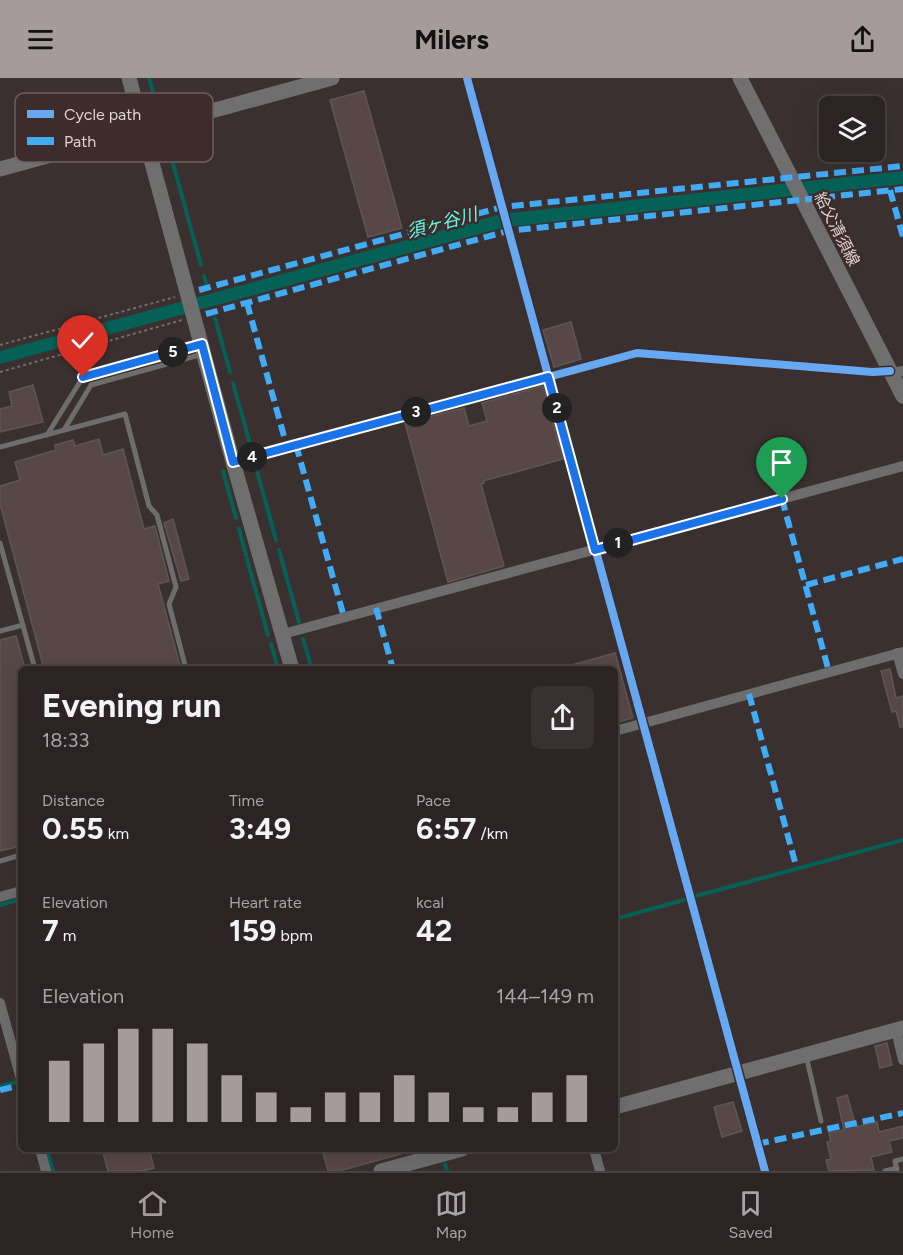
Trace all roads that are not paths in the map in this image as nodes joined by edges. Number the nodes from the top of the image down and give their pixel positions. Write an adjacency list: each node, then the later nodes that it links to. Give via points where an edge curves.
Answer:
1 (129, 78): 5 (street)
2 (332, 78): 6 (street)
3 (467, 78): 12 (street)
4 (740, 78): 11 (street, 給父清須線)
5 (133, 93)
6 (213, 110)
7 (22, 162): 9 (street)
8 (152, 162): 10 (street, via 189,317)
9 (0, 168)
10 (203, 349): 14 (lane, via 91,385); 15 (lane, via 83,377); 17 (street)
11 (895, 372): 12 (street, via 637,353); 13 (street, 給父清須線)
12 (548, 377): 17 (street); 20 (street)
13 (903, 396)
14 (64, 430): 15 (lane); 26 (lane, via 125,414 149,506 158,515 176,587 169,604)
15 (47, 435): 16 (lane)
16 (0, 447)
17 (233, 462): 23 (street)
18 (903, 466): 20 (street)
19 (0, 543): 21 (lane)
20 (595, 550): 23 (street); 29 (street)
21 (23, 625): 22 (lane); 25 (lane)
22 (0, 631)
23 (283, 634): 27 (street)
24 (900, 653): 28 (street); 29 (street)
25 (34, 666)
26 (185, 666)
27 (291, 666)
28 (903, 674)
29 (643, 724): 30 (street); 40 (street)
30 (618, 730)
31 (18, 856): 32 (lane)
32 (0, 861)
33 (18, 892): 34 (street)
34 (0, 897)
35 (0, 1003): 39 (street)
36 (899, 1029): 37 (street); 38 (street)
37 (806, 1055): 40 (street); 42 (lane)
38 (903, 1060)
39 (18, 1068)
40 (738, 1073): 41 (street); 52 (street)
41 (618, 1106)
42 (821, 1121)
43 (41, 1152): 49 (street)
44 (452, 1152): 47 (street)
45 (595, 1152): 51 (street)
46 (903, 1159): 48 (lane, via 895,1161)
47 (427, 1160): 50 (street)
48 (897, 1170): 53 (lane)
49 (46, 1171)
50 (381, 1171)
51 (600, 1171)
52 (765, 1171)
53 (885, 1171)

